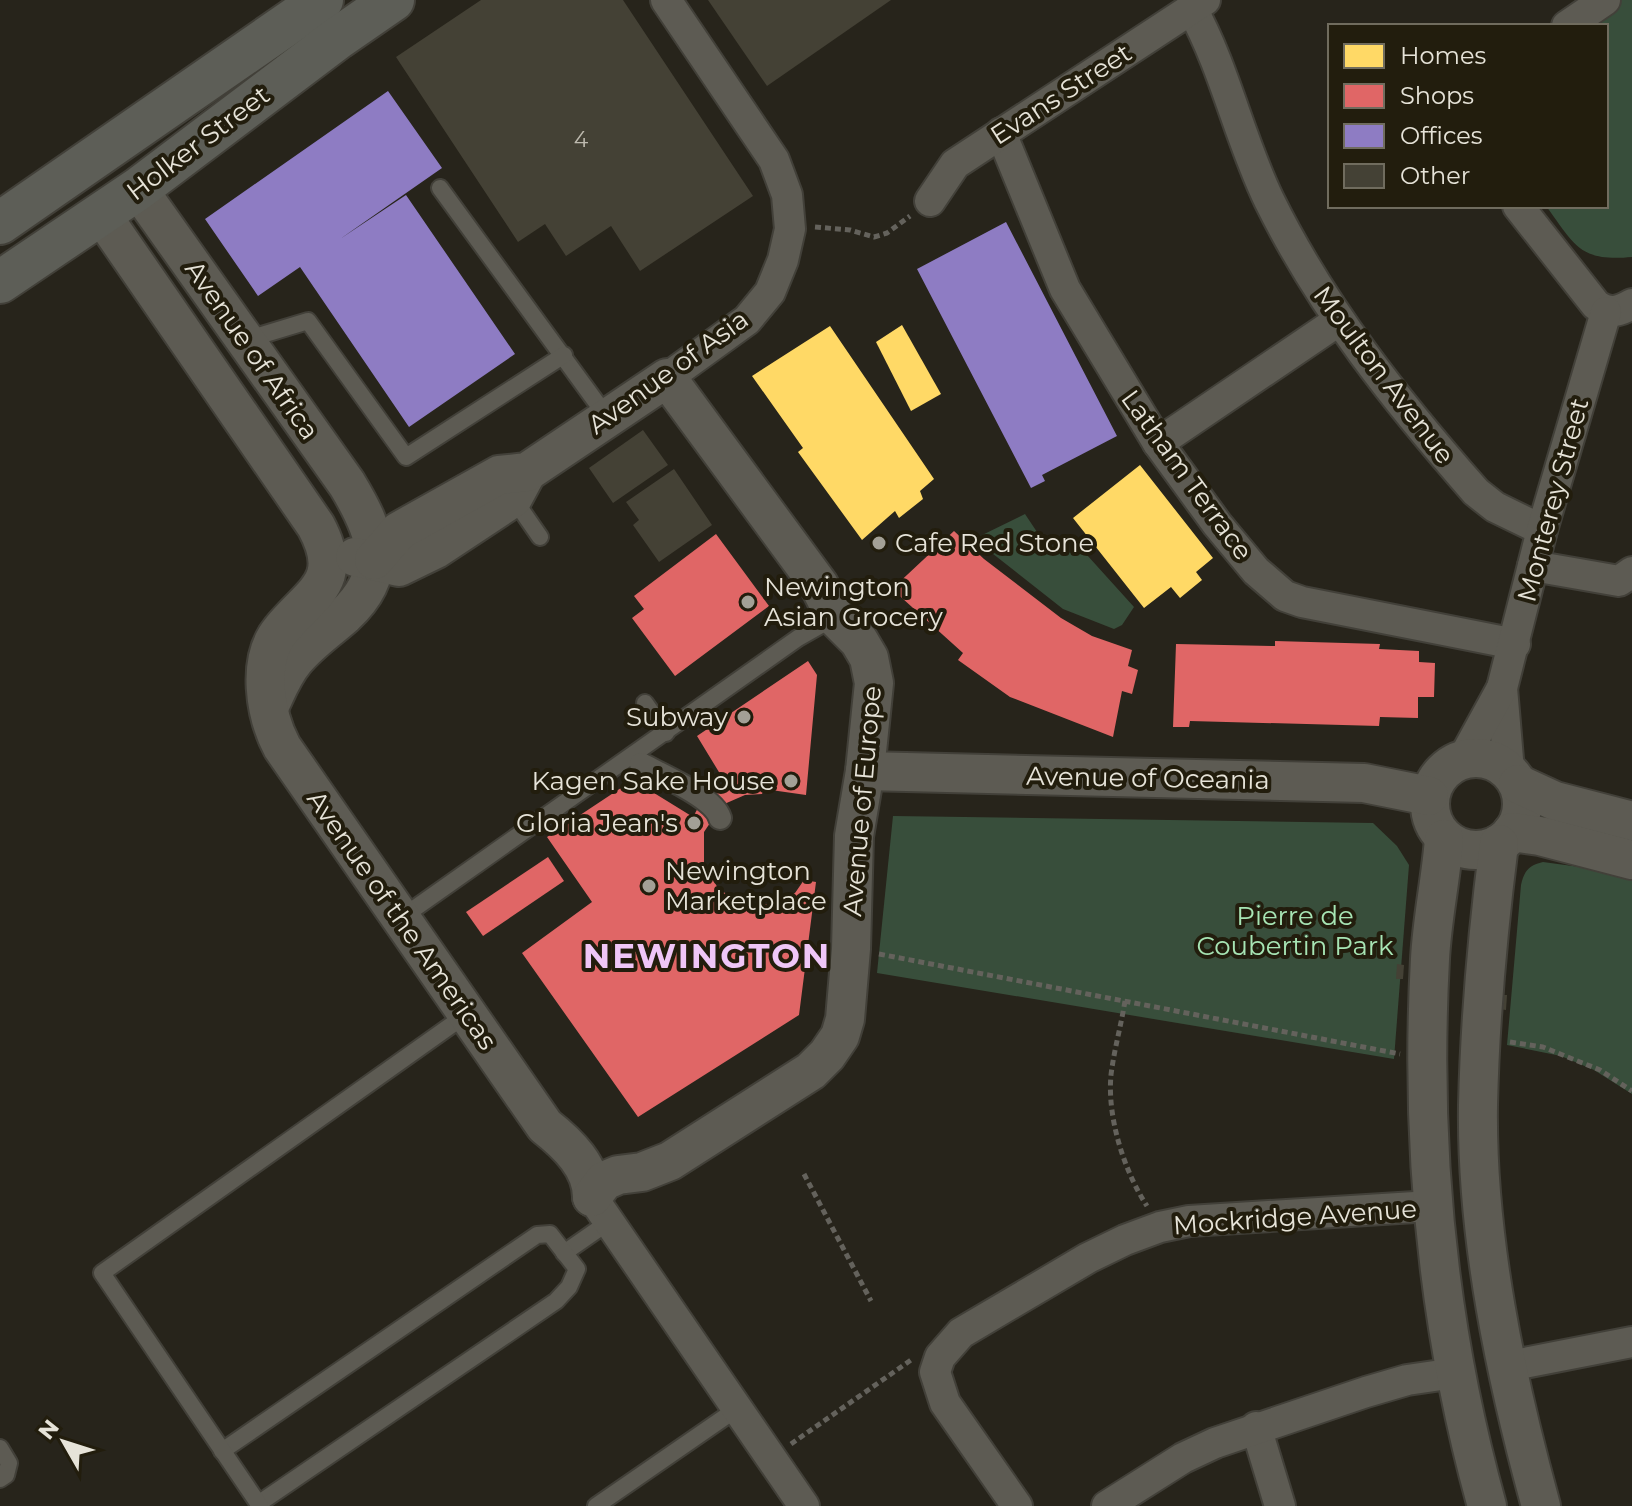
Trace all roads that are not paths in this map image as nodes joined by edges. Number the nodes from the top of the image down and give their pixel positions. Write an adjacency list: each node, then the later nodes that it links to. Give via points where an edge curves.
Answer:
1 (322, 0): 8 (main road, Holker Street)
2 (393, 0): 11 (main road, Holker Street)
3 (666, 0): 21 (street, Avenue of Asia, via 774,160 787,195 790,233 770,292 747,320)
4 (1605, 0): 6 (street)
5 (1198, 4): 7 (street, Evans Street); 18 (street, Moulton Avenue, via 1268,197)
6 (1570, 24)
7 (1001, 133): 12 (street, Evans Street, via 955,164); 23 (street, Latham Terrace, via 1065,289)
8 (111, 149): 9 (main road, Holker Street); 11 (main road, Avenue of Africa)
9 (72, 174): 14 (main road, Avenue of Africa); 15 (main road, Holker Street)
10 (440, 188): 20 (lane)
11 (138, 189): 14 (main road, Holker Street); 19 (street, Avenue of Africa)
12 (930, 201)
13 (1520, 208): 17 (street, via 1586,296)
14 (101, 214): 16 (main road, Holker Street); 27 (street, Avenue of Africa, via 316,526)
15 (0, 223)
16 (0, 282)
17 (1619, 308): 25 (street, Monterey Street)
18 (1338, 321): 23 (street); 25 (street, Moulton Avenue, via 1476,492)
19 (244, 340): 20 (lane, via 308,321 406,457); 28 (street, Avenue of Africa, via 361,508 373,532)
20 (564, 355): 22 (lane)
21 (667, 378): 22 (street, Avenue of Asia); 31 (street, Avenue of Europe, via 819,585)
22 (607, 417): 24 (street, Avenue of Asia)
23 (1158, 443): 32 (street, Latham Terrace, via 1227,536 1285,596)
24 (520, 485): 26 (lane); 28 (street, Avenue of Asia, via 436,549 399,567)
25 (1542, 530): 29 (street, Monterey Street)
26 (540, 537)
27 (328, 558): 28 (street, Avenue of Asia); 35 (street, Avenue of the Americas, via 320,588 271,646)
28 (374, 560): 35 (street, via 375,574 363,595 293,662)
29 (1533, 566): 30 (street, via 1619,581); 32 (street, Monterey Street)
30 (1632, 572)
31 (835, 617): 36 (lane); 39 (street, Avenue of Europe, via 859,641 874,683)
32 (1515, 644): 33 (street, Monterey Street)
33 (1502, 688): 37 (street, Monterey Street); 40 (street, Monterey Street)
34 (645, 703): 36 (lane)
35 (268, 709): 47 (street, Avenue of the Americas, via 282,747)
36 (666, 733): 47 (lane)
37 (1463, 759): 40 (street, via 1488,758); 41 (street, via 1445,769)
38 (641, 764): 42 (street, via 706,800)
39 (865, 771): 41 (street, Avenue of Oceania, via 1364,783); 50 (street, Avenue of Europe, via 854,836 851,949 840,1036 811,1071)
40 (1514, 778): 43 (street, via 1555,801); 44 (street, via 1522,809)
41 (1429, 796): 45 (street, via 1432,819)
42 (720, 818)
43 (1632, 821)
44 (1506, 838): 45 (street, via 1485,850 1457,847); 46 (street, via 1540,836); 54 (street, via 1487,951 1478,1106 1491,1281)
45 (1444, 839): 51 (street, via 1430,957)
46 (1632, 860)
47 (401, 918): 48 (street, Avenue of the Americas)
48 (467, 1014): 49 (street, Avenue of the Americas); 59 (lane, via 102,1273)
49 (545, 1126): 50 (street, Avenue of the Americas, via 565,1142); 50 (street, Avenue of the Americas, via 548,1143 573,1181)
50 (607, 1198): 52 (lane); 56 (street, Avenue of the Americas)
51 (1431, 1206): 55 (street); 64 (street, Mockridge Avenue, via 1160,1227 1075,1265 961,1333 940,1357 935,1372 945,1403)
52 (564, 1253): 59 (lane, via 550,1234 537,1235); 61 (lane, via 577,1269 556,1301)
53 (1632, 1342): 54 (street)
54 (1509, 1366): 68 (street)
55 (1455, 1373): 57 (street, via 1407,1380); 67 (street)
56 (738, 1408): 62 (lane); 63 (street, Avenue of the Americas)
57 (1256, 1427): 65 (street, via 1183,1458); 66 (street)
58 (0, 1448): 60 (lane, via 9,1467)
59 (222, 1451): 61 (lane)
60 (0, 1479)
61 (259, 1505)
62 (596, 1506)
63 (804, 1506)
64 (1017, 1506)
65 (1107, 1506)
66 (1280, 1506)
67 (1487, 1506)
68 (1541, 1506)

